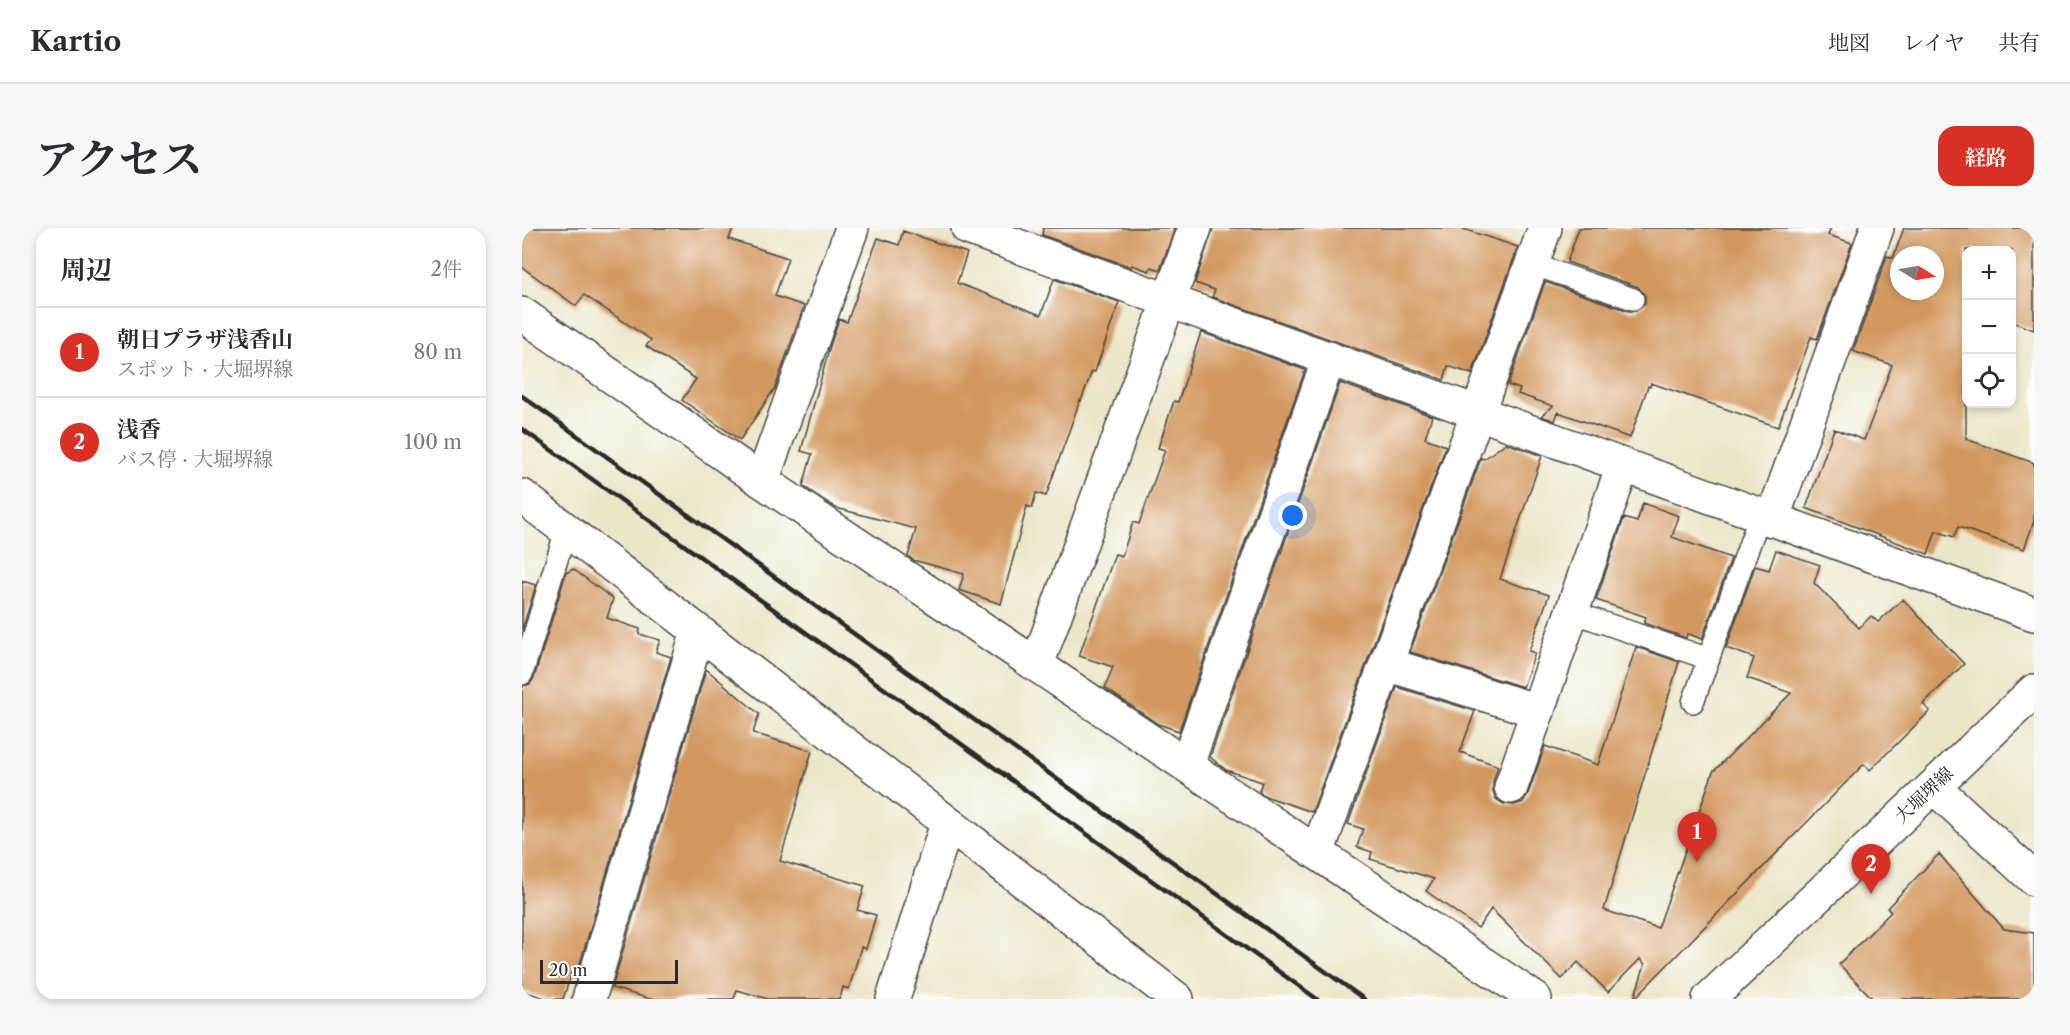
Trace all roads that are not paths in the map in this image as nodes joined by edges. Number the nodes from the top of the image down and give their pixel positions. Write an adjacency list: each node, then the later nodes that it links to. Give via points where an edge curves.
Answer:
1 (852, 228): 13 (street)
2 (968, 228): 8 (street)
3 (1195, 228): 8 (street)
4 (1877, 228): 15 (street)
5 (1539, 230): 6 (street)
6 (1532, 264): 7 (lane); 11 (street)
7 (1633, 299)
8 (1169, 301): 10 (street); 22 (street)
9 (522, 314): 13 (street)
10 (1329, 358): 11 (street); 27 (street)
11 (1477, 412): 12 (street); 21 (street)
12 (1623, 465): 15 (street); 17 (street)
13 (762, 481): 22 (street)
14 (522, 496): 16 (street)
15 (1766, 517): 18 (street); 20 (lane)
16 (566, 530): 19 (street); 23 (lane)
17 (1572, 612): 20 (lane); 26 (street)
18 (2034, 614)
19 (698, 631): 30 (street); 33 (street)
20 (1709, 659): 25 (lane)
21 (1386, 664): 26 (street); 31 (street)
22 (1037, 665): 27 (street)
23 (522, 674)
24 (2034, 691): 29 (street, 大堀堺線)
25 (1693, 702)
26 (1538, 711): 28 (street)
27 (1186, 765): 31 (street)
28 (1511, 787)
29 (1934, 787): 32 (street); 37 (street, 大堀堺線)
30 (947, 823): 34 (street); 35 (street)
31 (1317, 853): 36 (street)
32 (2034, 879)
33 (589, 999)
34 (893, 999)
35 (1177, 999)
36 (1535, 999)
37 (1709, 999)

